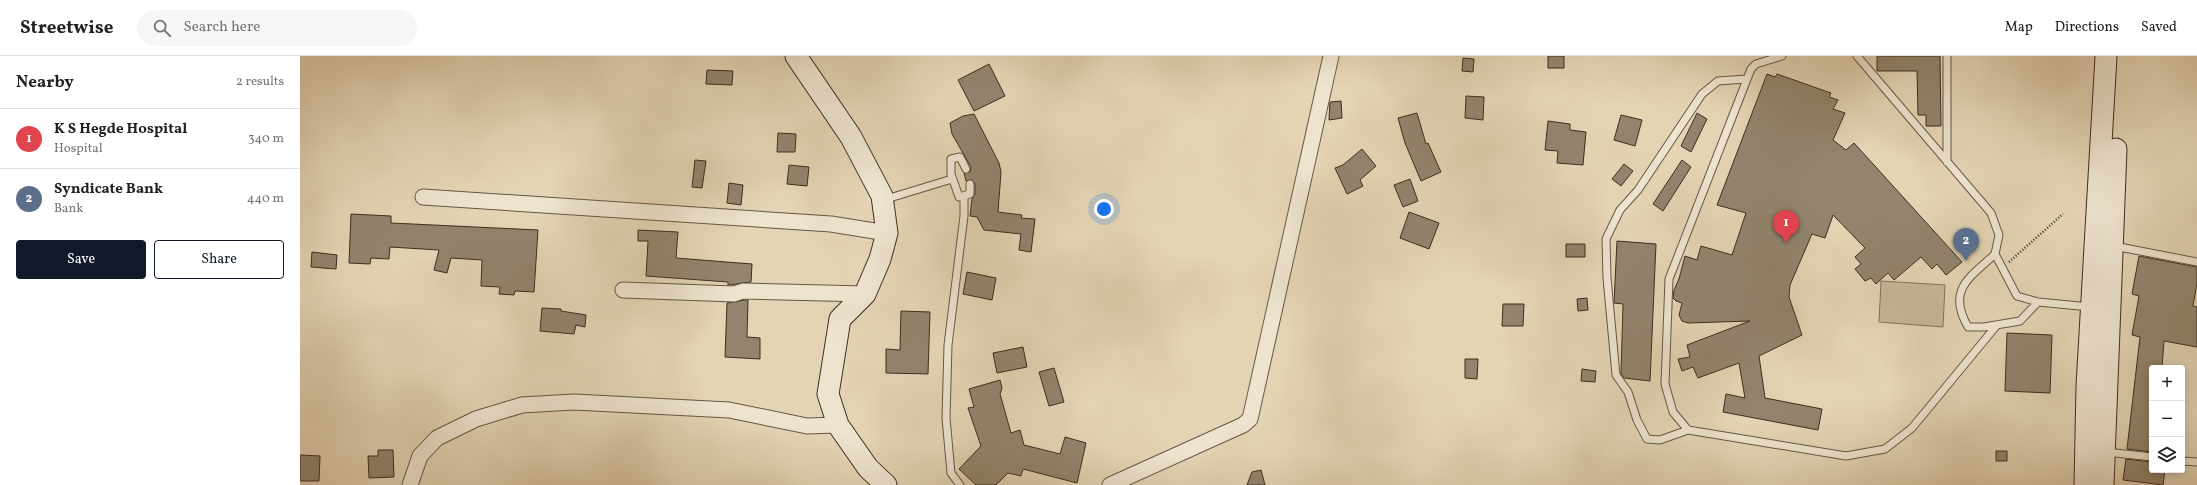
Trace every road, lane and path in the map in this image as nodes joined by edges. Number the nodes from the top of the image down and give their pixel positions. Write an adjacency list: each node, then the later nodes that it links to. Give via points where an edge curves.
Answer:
1 (796, 56): 15 (main road, via 851,137)
2 (1331, 56): 37 (street, via 1250,419 1244,425)
3 (1782, 56): 8 (lane, via 1756,64)
4 (1857, 56): 9 (lane)
5 (1947, 56): 9 (lane)
6 (2106, 56): 17 (main road)
7 (2119, 56): 17 (main road)
8 (1746, 79): 29 (lane, via 1669,279 1664,384 1673,412); 29 (lane, via 1718,81 1702,94 1638,190 1620,210 1606,239 1616,375 1628,392 1637,420 1647,439 1660,440)
9 (1947, 162): 20 (lane, via 1991,213 1999,235)
10 (966, 169): 11 (lane, via 962,158 953,157 950,165)
11 (952, 179): 14 (lane, via 958,195); 15 (lane)
12 (970, 184): 14 (lane, via 970,194)
13 (423, 197): 18 (street, via 831,224)
14 (964, 197): 36 (lane, via 964,216 948,345 946,418 951,473)
15 (882, 200): 18 (main road)
16 (2063, 214): 22 (path)
17 (2105, 214): 19 (main road); 26 (main road)
18 (887, 234): 24 (main road, via 880,259)
19 (2112, 246): 21 (lane); 30 (main road)
20 (1995, 254): 22 (lane); 27 (lane, via 1963,284 1960,294 1961,315 1968,327)
21 (2197, 262)
22 (2003, 268): 25 (lane, via 2017,296)
23 (624, 290): 24 (street, via 734,294 743,291)
24 (865, 294): 28 (main road, via 840,319 828,394)
25 (2038, 302): 26 (lane); 27 (lane, via 2020,321)
26 (2092, 307): 30 (main road)
27 (1997, 325): 29 (lane, via 1912,428 1885,449 1846,456)
28 (838, 425): 34 (street, via 807,426 729,410 574,402 522,404 476,419 437,438 420,456); 35 (main road, via 868,468)
29 (1688, 430)
30 (2095, 451): 31 (lane); 38 (main road); 39 (main road)
31 (2149, 457)
32 (2185, 461): 33 (lane)
33 (2197, 462)
34 (410, 485)
35 (886, 485)
36 (960, 485)
37 (1110, 485)
38 (2085, 485)
39 (2103, 485)

